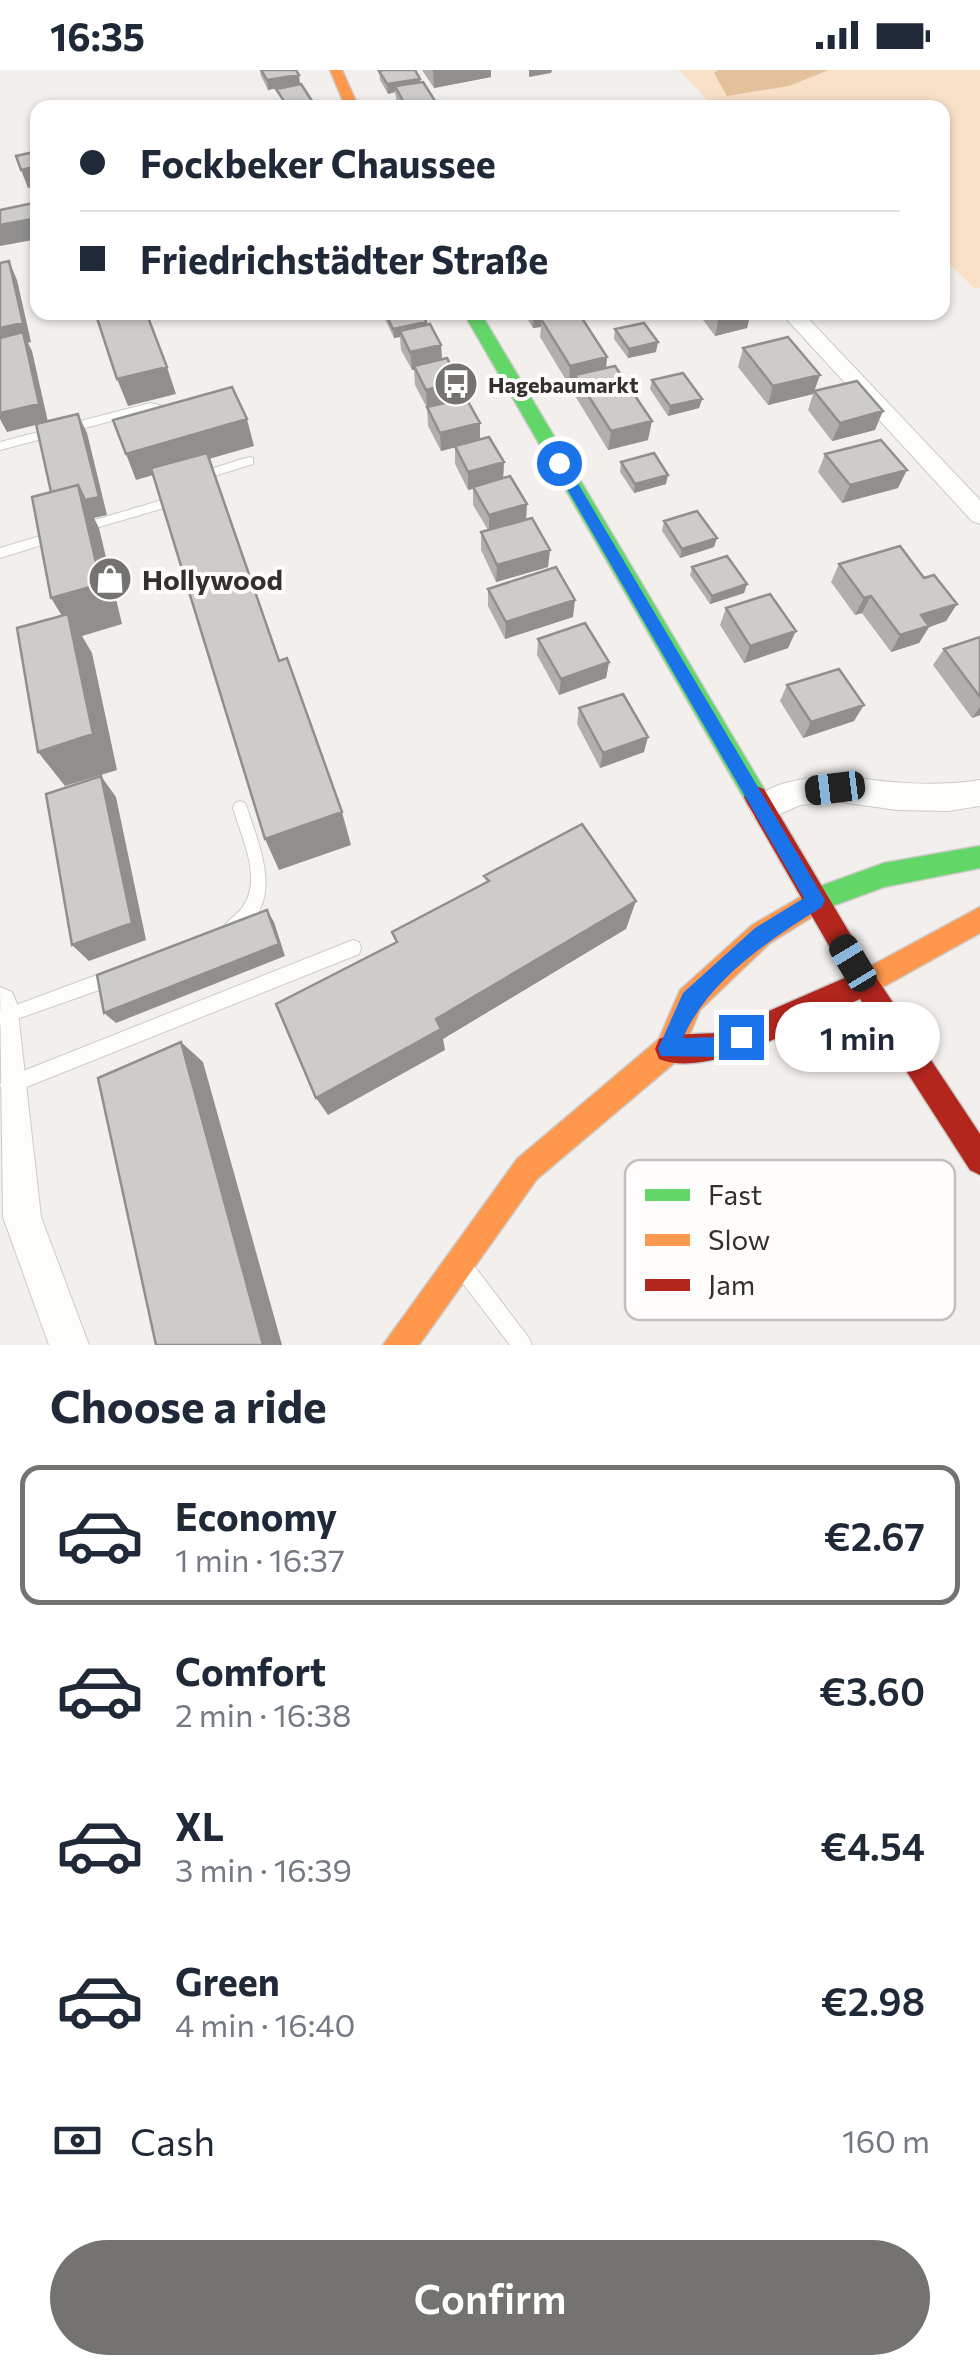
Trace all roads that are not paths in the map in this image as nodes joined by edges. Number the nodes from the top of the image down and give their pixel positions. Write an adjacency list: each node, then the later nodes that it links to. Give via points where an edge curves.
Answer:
1 (336, 70): 2 (main road)
2 (349, 100)
3 (475, 320): 12 (main road)
4 (798, 320): 8 (street)
5 (185, 408): 6 (lane, via 171,413 150,407)
6 (0, 446)
7 (249, 462): 9 (lane, via 176,483 167,503)
8 (980, 514)
9 (0, 553)
10 (980, 793): 12 (street, via 897,797 835,788 798,792)
11 (240, 808): 16 (lane, via 260,898 235,926)
12 (764, 808): 14 (main road)
13 (980, 857): 14 (main road, via 884,875)
14 (816, 900): 19 (main road); 22 (main road, via 762,934 690,1000)
15 (980, 919): 19 (main road)
16 (208, 941)
17 (353, 948): 23 (lane)
18 (122, 973): 21 (lane)
19 (865, 984): 22 (main road, via 718,1047); 24 (main road)
20 (0, 1004): 21 (street)
21 (1, 1018): 23 (street)
22 (668, 1049): 25 (main road, via 527,1170)
23 (8, 1086): 26 (street, via 22,1217)
24 (980, 1160)
25 (458, 1262): 27 (main road); 28 (lane)
26 (69, 1345)
27 (399, 1345)
28 (522, 1345)

